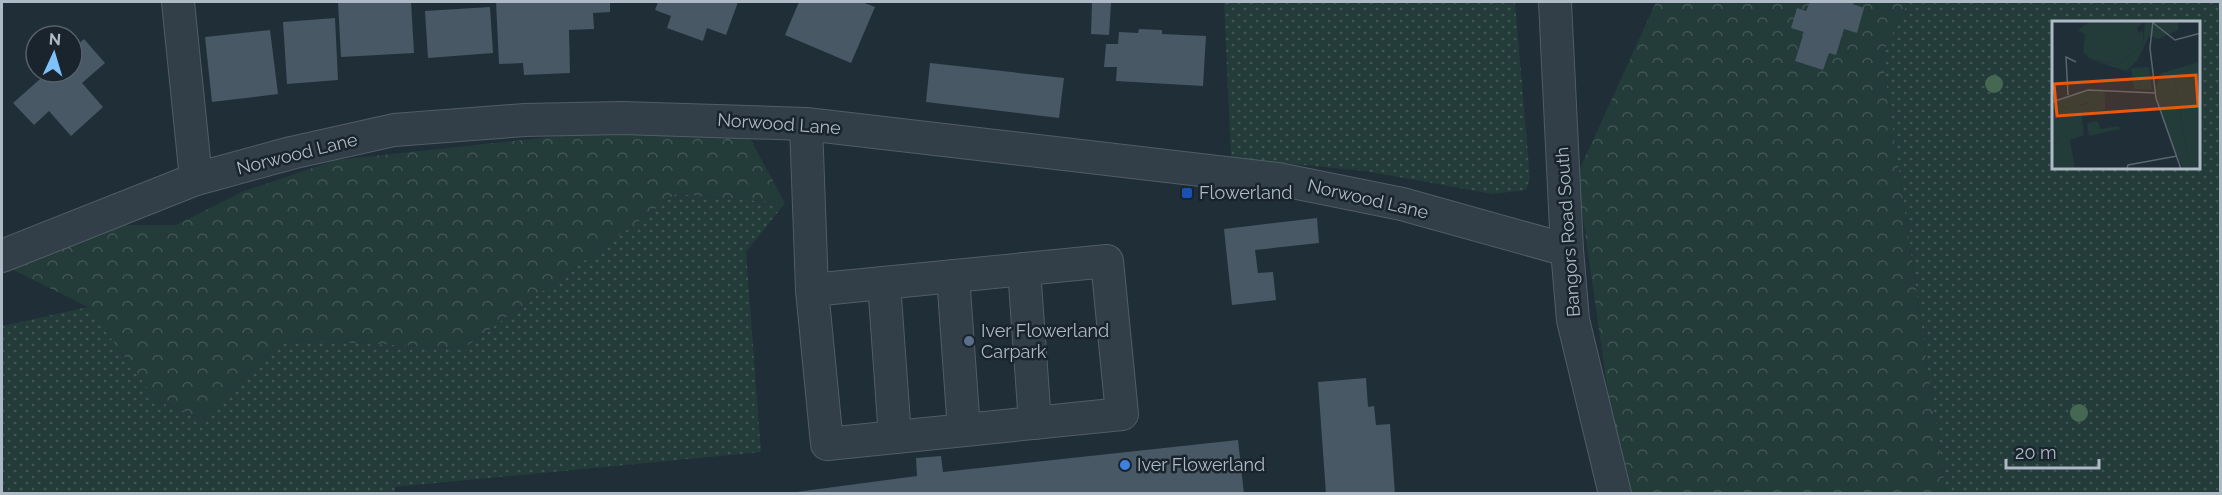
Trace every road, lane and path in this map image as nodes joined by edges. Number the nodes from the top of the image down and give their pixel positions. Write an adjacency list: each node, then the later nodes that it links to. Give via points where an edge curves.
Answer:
1 (178, 2): 4 (street)
2 (1555, 2): 5 (street, Bangors Road South)
3 (806, 124): 4 (street, Norwood Lane, via 590,119 394,130); 5 (street, Norwood Lane, via 1278,179 1401,204); 10 (street)
4 (195, 179): 6 (street, Norwood Lane)
5 (1567, 250): 14 (street, Bangors Road South, via 1574,320)
6 (2, 256)
7 (1024, 269): 8 (street); 11 (street); 11 (street, via 1107,261 1122,414)
8 (953, 276): 9 (street); 12 (street)
9 (884, 283): 10 (street); 13 (street)
10 (812, 290): 13 (street, via 827,444)
11 (1035, 423): 12 (street)
12 (964, 430): 13 (street)
13 (895, 437)
14 (1615, 494)

